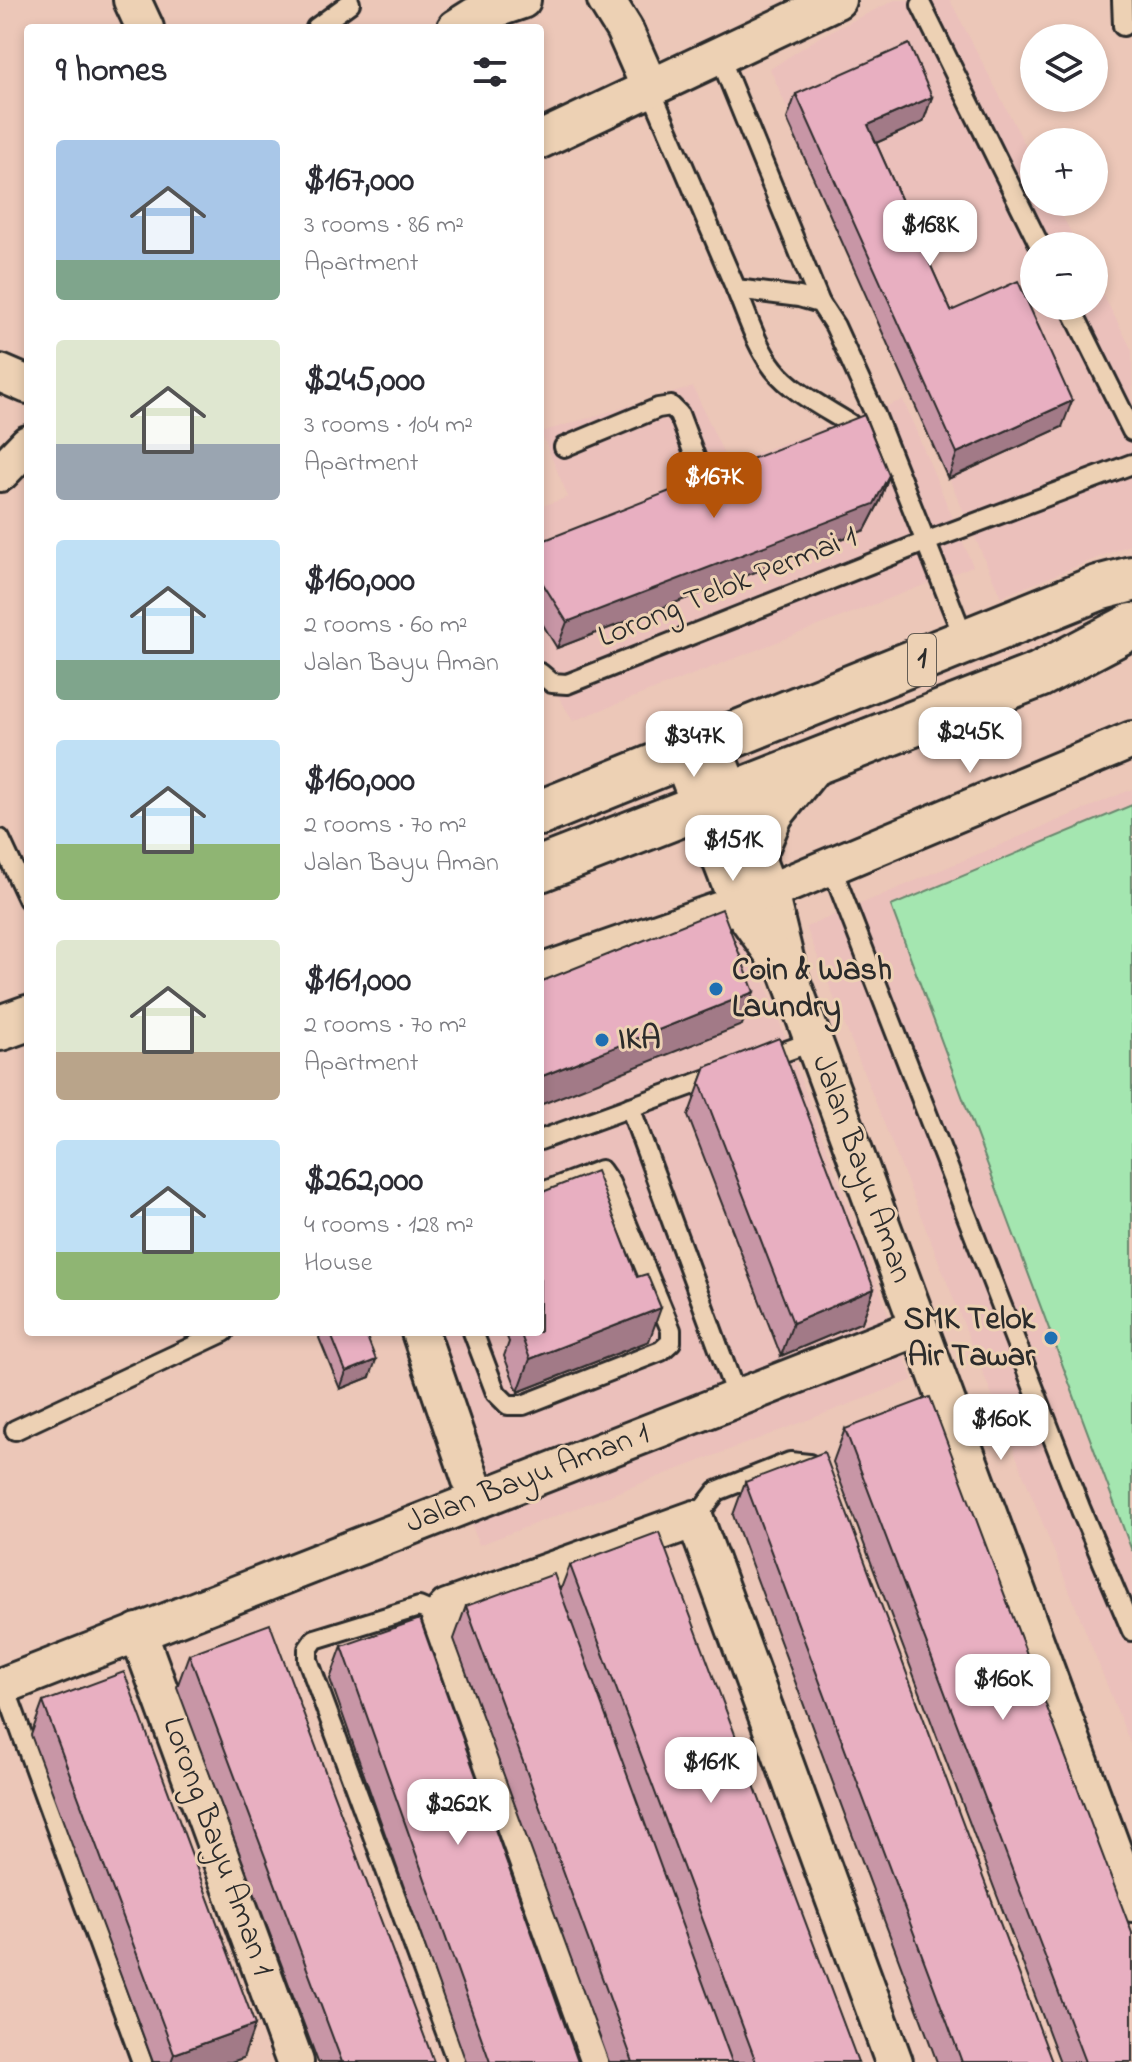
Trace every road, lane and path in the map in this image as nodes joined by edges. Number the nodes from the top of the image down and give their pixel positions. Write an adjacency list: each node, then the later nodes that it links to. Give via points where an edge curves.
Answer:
1 (132, 0): 8 (street)
2 (522, 0): 10 (street)
3 (606, 0): 13 (street)
4 (837, 0): 12 (street)
5 (1122, 0): 11 (lane)
6 (350, 3): 9 (lane)
7 (921, 5): 15 (lane)
8 (143, 24)
9 (321, 24)
10 (462, 24)
11 (1123, 26)
12 (719, 55): 13 (street); 17 (lane)
13 (650, 88): 14 (street); 16 (lane)
14 (544, 138)
15 (1033, 232)
16 (736, 289): 17 (lane); 21 (lane, via 775,370 842,427)
17 (820, 303): 21 (lane)
18 (1077, 320): 22 (lane)
19 (0, 373): 20 (street)
20 (24, 383)
21 (875, 414): 28 (lane)
22 (1132, 431)
23 (564, 447): 27 (lane, via 671,406 679,414)
24 (24, 448): 26 (street)
25 (1132, 464): 28 (lane, Lorong Telok Permai 1)
26 (0, 473)
27 (705, 483)
28 (925, 542): 31 (lane); 32 (lane, Lorong Telok Permai 1, via 567,684)
29 (1132, 579): 31 (main road, 1)
30 (1132, 626): 35 (main road, 1, via 1039,675)
31 (966, 643): 34 (main road, 1)
32 (546, 678)
33 (1132, 740): 39 (street)
34 (697, 750): 36 (street, Jalan Bayu Aman); 37 (main road, 1)
35 (811, 763): 36 (main road, 1); 41 (main road, via 771,813)
36 (716, 800): 40 (main road, 1); 41 (street, Jalan Bayu Aman); 41 (street, Jalan Bayu Aman)
37 (544, 811)
38 (0, 839): 42 (lane)
39 (831, 866): 41 (street); 60 (lane)
40 (544, 867)
41 (753, 883): 43 (street); 46 (street, Jalan Bayu Aman)
42 (24, 890)
43 (544, 971)
44 (24, 1019): 45 (main road)
45 (0, 1028)
46 (814, 1041): 47 (lane); 50 (street, Jalan Bayu Aman)
47 (630, 1107): 48 (lane); 54 (lane)
48 (544, 1139)
49 (544, 1191): 53 (lane, via 601,1170 665,1315 671,1342 661,1351 523,1405 508,1405 496,1393)
50 (919, 1327): 54 (street, Jalan Bayu Aman 1); 63 (street, Jalan Bayu Aman)
51 (215, 1336): 55 (lane)
52 (421, 1336): 57 (street)
53 (475, 1336)
54 (737, 1398): 57 (street, Jalan Bayu Aman 1)
55 (15, 1430)
56 (825, 1486): 58 (lane, via 809,1464 790,1462 717,1491)
57 (477, 1498): 61 (street, Jalan Bayu Aman 1)
58 (695, 1519): 59 (street, via 542,1582); 69 (street)
59 (444, 1612): 67 (lane, via 419,1607 315,1639 308,1660); 68 (street, via 442,1627)
60 (1132, 1631)
61 (138, 1632): 62 (street, Jalan Bayu Aman 1); 66 (street, Lorong Bayu Aman 1)
62 (2, 1686): 65 (lane)
63 (1124, 1859): 64 (street, Jalan Bayu Aman)
64 (1132, 1903)
65 (142, 2062)
66 (295, 2062)
67 (457, 2062)
68 (600, 2062)
69 (894, 2062)

